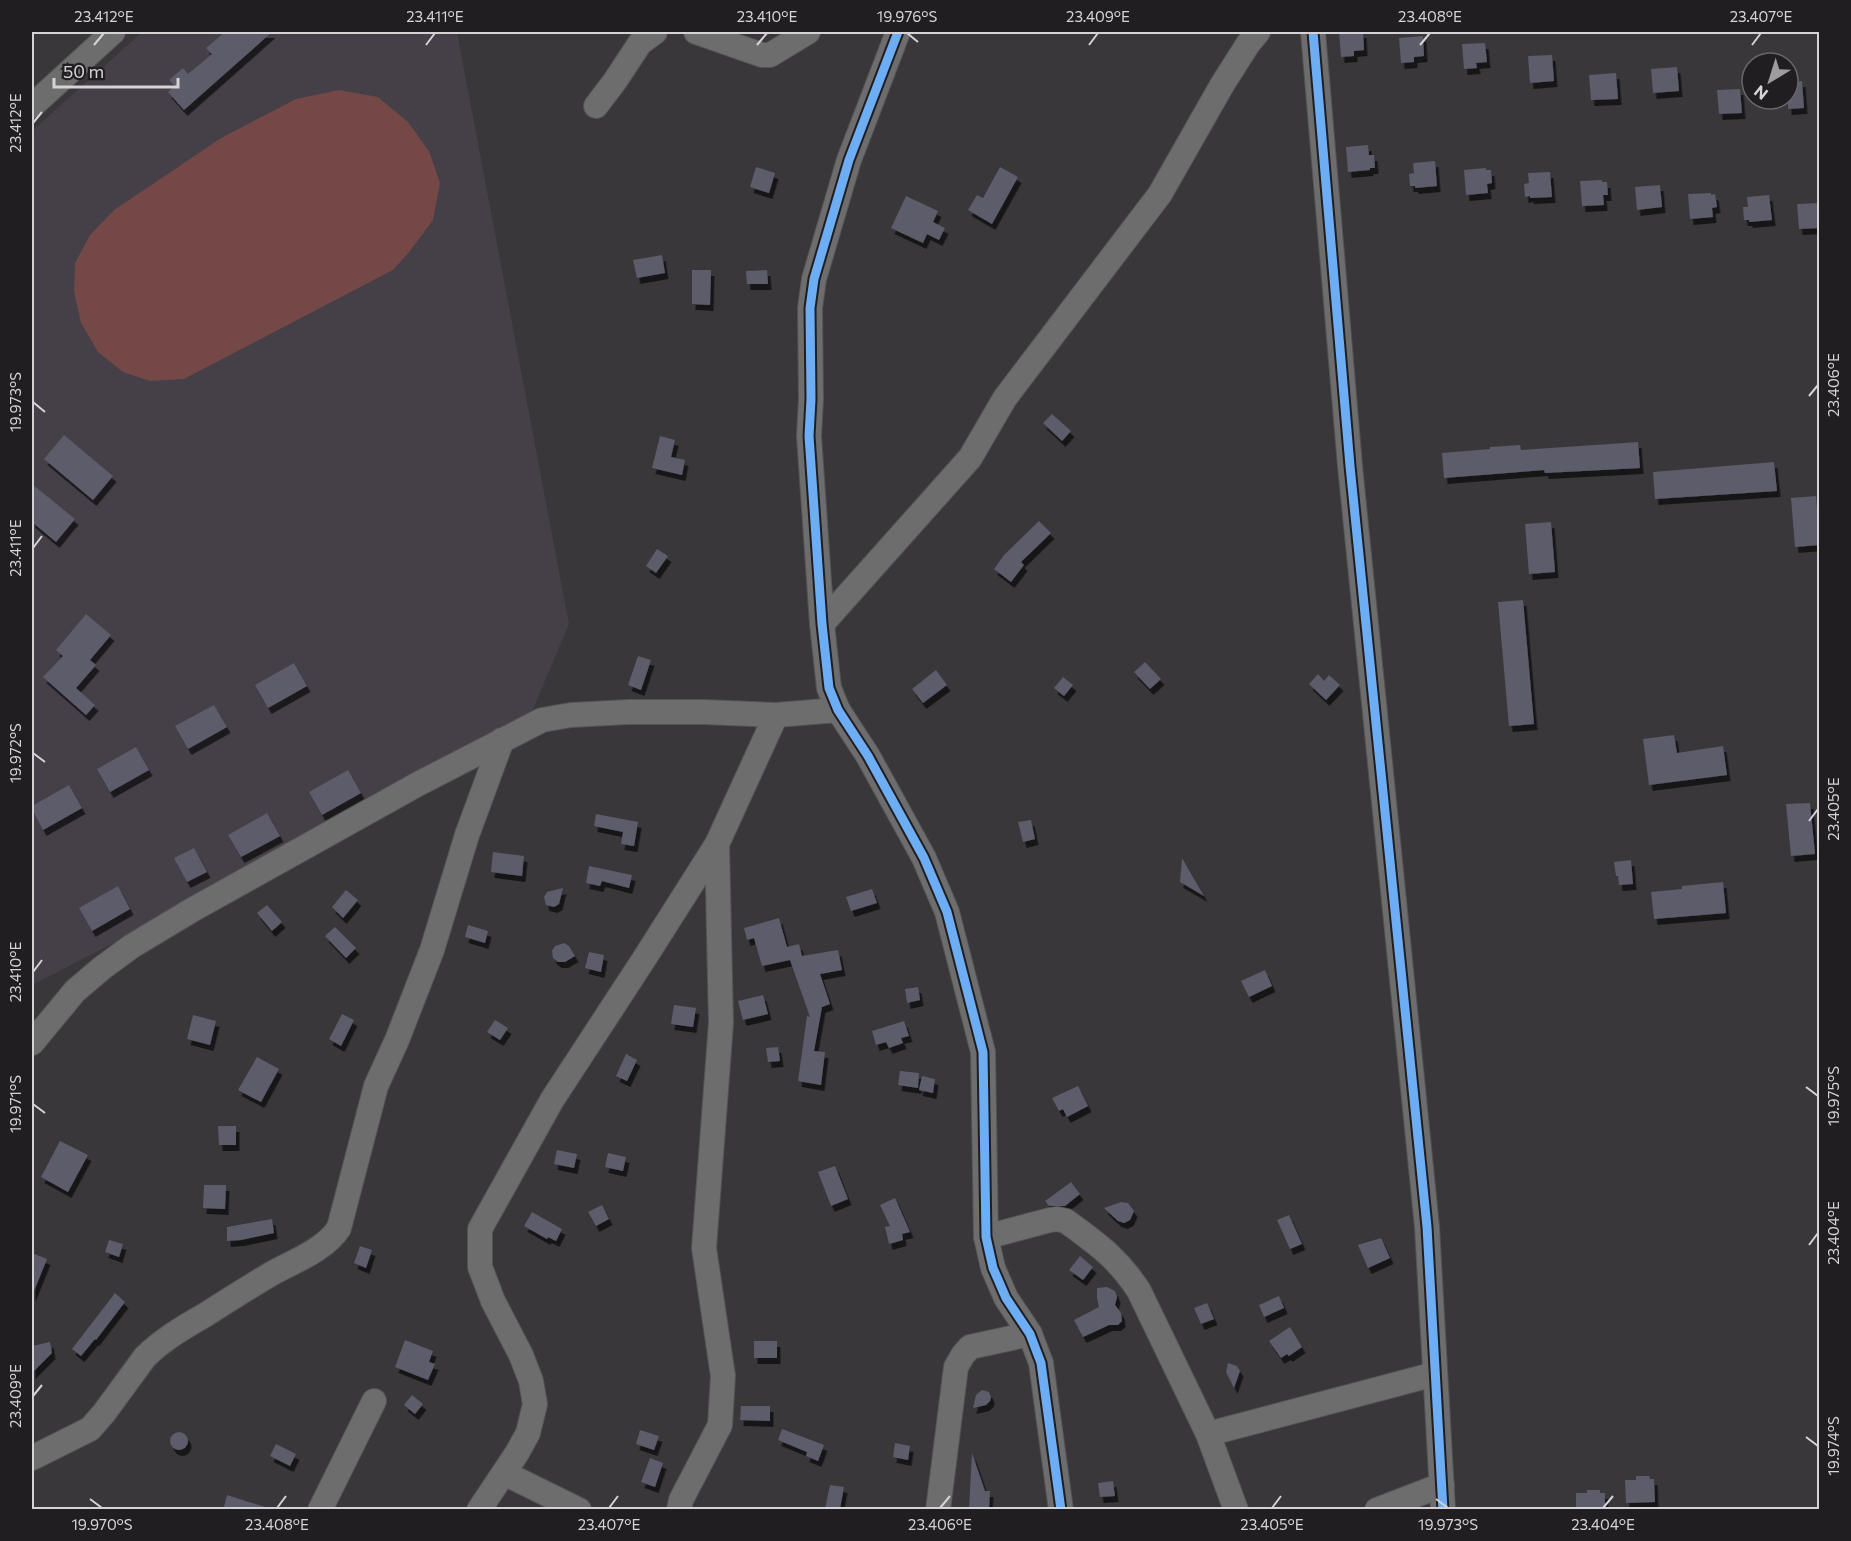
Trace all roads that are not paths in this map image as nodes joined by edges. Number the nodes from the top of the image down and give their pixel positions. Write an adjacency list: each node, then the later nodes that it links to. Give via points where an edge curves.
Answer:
1 (113, 32): 8 (street)
2 (655, 32): 9 (street, via 640,43)
3 (696, 32): 4 (street, via 770,55)
4 (808, 32)
5 (898, 32): 10 (street, via 849,160 814,279 810,308 809,436)
6 (1258, 32): 10 (street, via 1160,194 1005,398 970,458)
7 (1313, 32): 18 (street, via 1350,466 1427,1227)
8 (32, 106)
9 (596, 106)
10 (822, 624): 11 (street, via 829,688)
11 (838, 710): 12 (street); 16 (street, via 924,858 947,912 983,1052)
12 (776, 715): 13 (street, via 597,713 542,720); 14 (street)
13 (502, 740): 15 (street, via 132,946 75,991); 21 (street, via 467,835 432,950 376,1086 334,1236 152,1350 90,1429)
14 (717, 844): 22 (street, via 552,1100 480,1228 480,1267 521,1355 535,1404 528,1432); 27 (street, via 721,1023 704,1248 723,1376 720,1425)
15 (32, 1043)
16 (986, 1237): 17 (street, via 993,1268 1006,1298); 20 (street, via 1057,1219 1066,1221 1108,1252 1139,1291)
17 (1030, 1334): 28 (street, via 970,1347 956,1367); 29 (street, via 1041,1363)
18 (1435, 1374): 20 (street); 23 (street)
19 (374, 1401): 24 (street)
20 (1208, 1434): 30 (street)
21 (32, 1458)
22 (504, 1473): 25 (street); 26 (street)
23 (1442, 1485): 31 (street); 32 (street)
24 (320, 1509)
25 (479, 1509)
26 (579, 1509)
27 (679, 1509)
28 (938, 1509)
29 (1061, 1509)
30 (1236, 1509)
31 (1377, 1509)
32 (1443, 1509)

